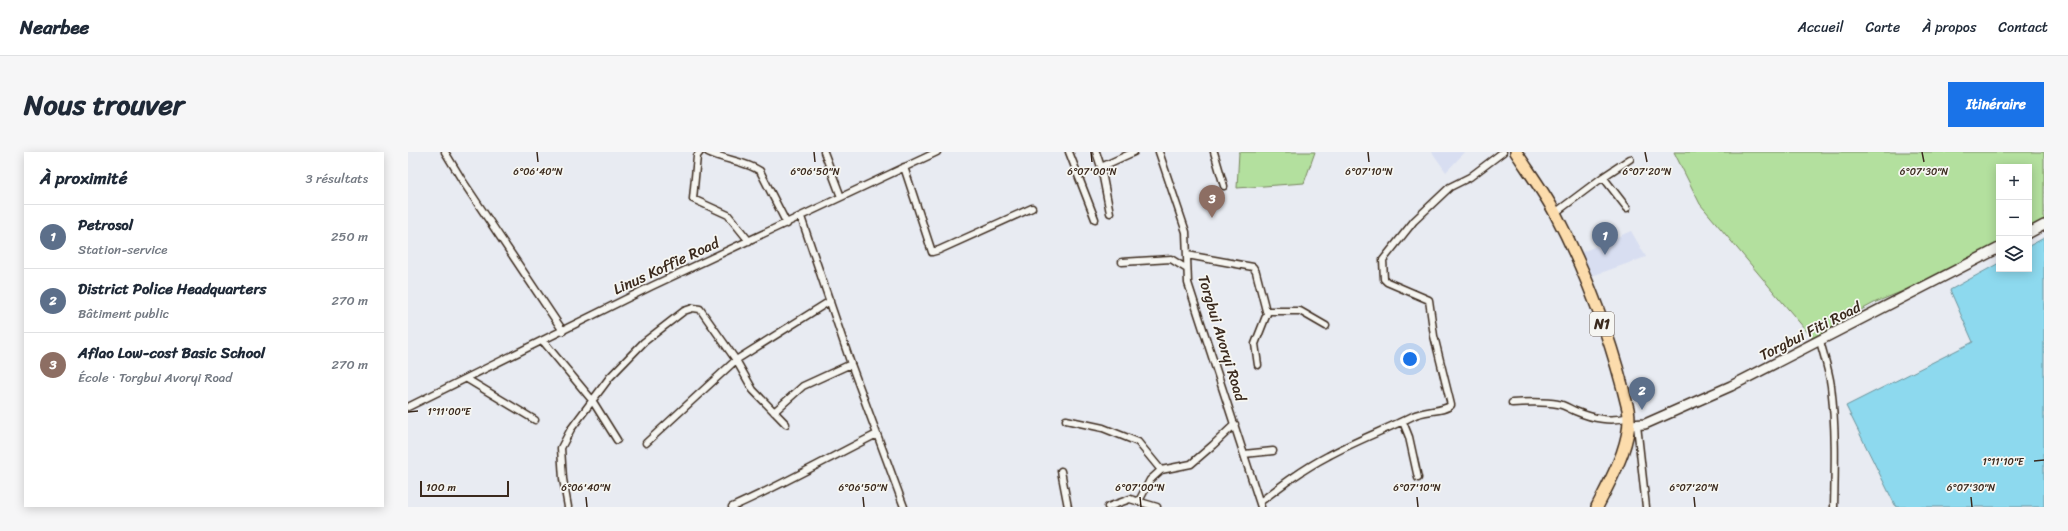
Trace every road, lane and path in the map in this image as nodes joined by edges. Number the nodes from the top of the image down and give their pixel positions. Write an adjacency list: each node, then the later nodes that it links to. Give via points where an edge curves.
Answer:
1 (445, 152): 36 (street)
2 (700, 152): 28 (street, via 697,156 693,199 728,214)
3 (708, 152): 25 (street, via 755,167 760,171)
4 (824, 152): 18 (street)
5 (937, 152): 14 (street, Linus Koffie Road)
6 (1069, 152): 24 (street)
7 (1096, 152): 15 (street)
8 (1134, 152): 15 (street)
9 (1159, 152): 30 (street, Torgbui Avoryi Road, via 1186,232)
10 (1214, 152): 17 (street)
11 (1503, 152): 49 (street, via 1470,177 1450,187 1414,221 1383,260 1384,279 1387,282 1428,300 1451,405 1445,409 1422,412)
12 (1516, 152): 22 (highway, N1)
13 (1630, 159): 16 (street)
14 (904, 167): 18 (street, Linus Koffie Road); 19 (street, via 932,252)
15 (1101, 167): 21 (street)
16 (1603, 177): 20 (street); 22 (street)
17 (1224, 186)
18 (841, 197): 23 (street, Linus Koffie Road)
19 (1032, 208)
20 (1627, 208)
21 (1110, 213)
22 (1555, 213): 50 (highway, N1, via 1602,322)
23 (801, 217): 25 (street, Linus Koffie Road); 33 (street)
24 (1095, 219)
25 (787, 224): 28 (street, Linus Koffie Road)
26 (2044, 225): 27 (street)
27 (2032, 231)
28 (749, 242): 36 (street, Linus Koffie Road, via 652,286)
29 (1996, 250): 38 (street, Torgbui Fiti Road)
30 (1187, 255): 32 (street, Torgbui Avoryi Road); 34 (street, via 1253,267 1264,307)
31 (1122, 262): 32 (street, via 1171,259)
32 (1187, 269): 52 (street, Torgbui Avoryi Road, via 1188,283)
33 (830, 301): 39 (street); 40 (street)
34 (1268, 311): 35 (street, via 1300,311); 41 (street, via 1255,344)
35 (1326, 326)
36 (563, 331): 37 (street, Linus Koffie Road)
37 (543, 341): 42 (street, Linus Koffie Road); 43 (street)
38 (1820, 341): 50 (street, Torgbui Fiti Road, via 1673,412 1645,424); 71 (street, via 1831,385 1835,454)
39 (736, 360): 43 (street, via 700,310 693,308 684,311 644,342); 46 (street, via 753,390); 55 (street)
40 (851, 364): 46 (street, via 804,386); 53 (street)
41 (1258, 365)
42 (467, 379): 45 (street, Linus Koffie Road); 47 (street)
43 (592, 400): 54 (street); 63 (street, via 561,448)
44 (1512, 403): 50 (street, via 1559,404 1605,420)
45 (408, 407)
46 (774, 412): 51 (street)
47 (535, 420)
48 (1066, 420): 58 (street, via 1103,428 1138,442)
49 (1403, 422): 60 (street); 62 (street, via 1328,455 1296,474)
50 (1632, 422): 69 (highway, N1, via 1627,440); 70 (street)
51 (786, 424)
52 (1235, 424): 57 (street, Torgbui Avoryi Road); 58 (street, via 1191,464)
53 (877, 434): 64 (street, via 784,484); 65 (street)
54 (617, 440)
55 (646, 444)
56 (1273, 451): 57 (street)
57 (1244, 454): 62 (street, Torgbui Avoryi Road)
58 (1161, 470): 61 (street, via 1150,480)
59 (1061, 471): 66 (street)
60 (1418, 478)
61 (1139, 502): 67 (street, via 1130,499); 68 (street)
62 (1260, 505)
63 (568, 507)
64 (732, 507)
65 (904, 507)
66 (1068, 507)
67 (1108, 507)
68 (1157, 507)
69 (1598, 507)
70 (1646, 507)
71 (1834, 507)

